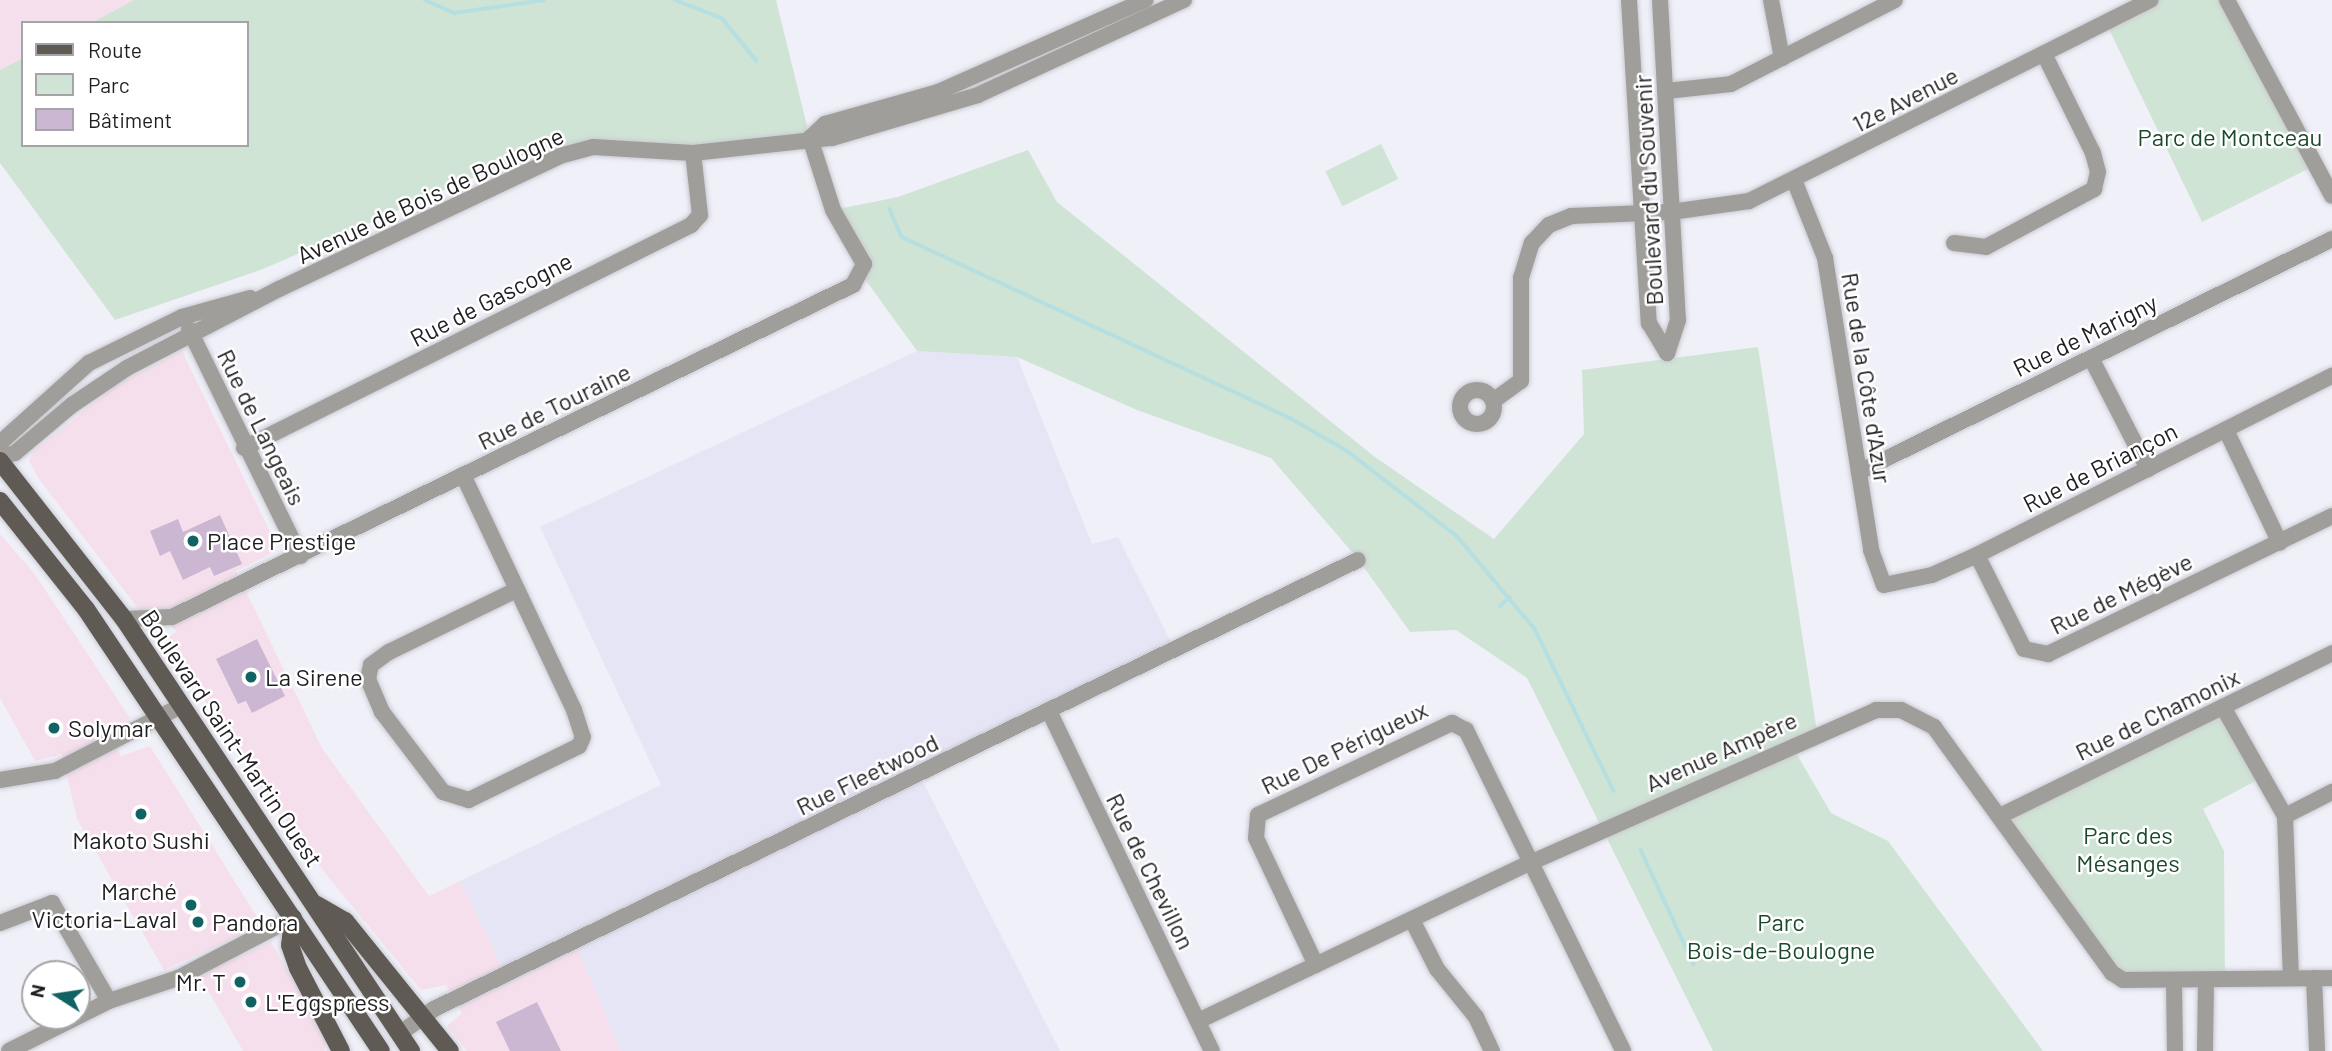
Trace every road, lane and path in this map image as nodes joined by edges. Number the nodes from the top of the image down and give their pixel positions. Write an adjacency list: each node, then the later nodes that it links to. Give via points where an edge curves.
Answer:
1 (1146, 0): 12 (street, Avenue de Bois de Boulogne, via 938,92 825,124)
2 (1184, 0): 12 (street, Avenue de Bois de Boulogne, via 978,95 832,138)
3 (1629, 0): 17 (street, Boulevard du Souvenir)
4 (1660, 0): 11 (street, Boulevard du Souvenir)
5 (1771, 0): 10 (street)
6 (1895, 0): 10 (street)
7 (2151, 0): 9 (street, 12e Avenue)
8 (2227, 0): 15 (street)
9 (2044, 54): 14 (street, 12e Avenue); 19 (street, via 2093,153 2098,172 2094,189 2087,198 1986,247)
10 (1782, 58): 11 (street, via 1731,85)
11 (1667, 91): 16 (street, Boulevard du Souvenir)
12 (810, 138): 13 (street, Avenue de Bois de Boulogne); 32 (street, Rue de Touraine, via 833,209 864,264 853,285)
13 (693, 153): 20 (street, Avenue de Bois de Boulogne, via 612,146 564,155); 28 (street, Rue de Gascogne, via 699,215 691,225)
14 (1794, 180): 16 (street, 12e Avenue, via 1726,208); 31 (street, Rue de la Côte d'Azur, via 1825,258)
15 (2332, 196)
16 (1671, 212): 17 (street, 12e Avenue); 17 (street, Boulevard du Souvenir, via 1678,320 1667,353 1649,323)
17 (1642, 214): 25 (street, 12e Avenue, via 1571,216 1549,225 1532,243 1521,278 1525,370 1515,389)
18 (2332, 239): 23 (street, Rue de Marigny)
19 (1954, 243)
20 (279, 289): 21 (street, Avenue de Bois de Boulogne); 22 (street, Avenue de Bois de Boulogne)
21 (182, 317): 22 (street, Rue de Langeais); 27 (street, Avenue de Bois de Boulogne, via 89,363)
22 (193, 337): 28 (street, Rue de Langeais); 29 (street, Avenue de Bois de Boulogne, via 127,368 72,405 15,453)
23 (2091, 358): 30 (street); 31 (street, Rue de Marigny)
24 (2332, 376): 26 (street, Rue de Briançon)
25 (1493, 401)
26 (2225, 430): 30 (street, Rue de Briançon); 35 (street)
27 (0, 443)
28 (244, 448): 37 (street, Rue de Langeais)
29 (0, 459): 41 (main road, Boulevard Saint-Martin Ouest)
30 (2148, 469): 36 (street, Rue de Briançon)
31 (1859, 472): 39 (street, Rue de la Côte d'Azur, via 1875,572)
32 (463, 475): 37 (street, Rue de Touraine); 40 (street)
33 (0, 501): 46 (main road, Boulevard Saint-Martin Ouest, via 86,609)
34 (2332, 516): 35 (street, Rue de Mégève)
35 (2280, 543): 36 (street, Rue de Mégève, via 2037,655 2024,649)
36 (1977, 555): 39 (street, Rue de Briançon, via 1932,575)
37 (300, 556): 41 (street, Rue de Touraine, via 172,617)
38 (1358, 559): 45 (street, Rue Fleetwood)
39 (1884, 585)
40 (516, 590): 40 (street, via 371,665 368,679 382,712 443,792 469,800 579,746 583,737)
41 (124, 619): 43 (main road, Boulevard Saint-Martin Ouest)
42 (2332, 653): 44 (street, Rue de Chamonix)
43 (181, 706): 46 (street); 52 (main road, Boulevard Saint-Martin Ouest)
44 (2223, 707): 49 (street, Rue de Chamonix); 50 (street)
45 (1048, 711): 63 (street, Rue Fleetwood); 64 (street, Rue de Chevillon)
46 (160, 719): 47 (street, via 55,771); 53 (main road, Boulevard Saint-Martin Ouest)
47 (0, 780)
48 (2332, 792): 50 (street)
49 (2002, 815): 51 (street, Avenue Ampère, via 1934,727 1902,710 1876,710); 61 (street, Avenue Ampère, via 2112,973 2123,980)
50 (2285, 816): 57 (street)
51 (1532, 862): 54 (street, Avenue Ampère); 56 (street, Rue De Périgueux, via 1466,730 1452,723 1436,726 1258,815 1255,838); 73 (street)
52 (313, 903): 63 (main road, via 345,921); 65 (main road, Boulevard Saint-Martin Ouest)
53 (293, 918): 62 (street, via 178,978); 66 (main road, Boulevard Saint-Martin Ouest); 68 (main road, via 290,945 298,968)
54 (1412, 920): 56 (street, Avenue Ampère); 72 (street, via 1437,969 1476,1017)
55 (0, 923): 62 (street, via 52,903)
56 (1316, 965): 64 (street, Avenue Ampère)
57 (2291, 978): 58 (street, Avenue Ampère); 60 (street, Avenue Ampère)
58 (2314, 978): 59 (street, Avenue Ampère); 76 (street)
59 (2332, 978)
60 (2206, 980): 61 (street, Avenue Ampère); 75 (street)
61 (2174, 981): 74 (street)
62 (108, 1002): 67 (street)
63 (423, 1016): 65 (street, Rue Fleetwood); 70 (main road)
64 (1198, 1021): 71 (street, Rue de Chevillon)
65 (399, 1034): 69 (main road, Boulevard Saint-Martin Ouest)
66 (377, 1050)
67 (9, 1051)
68 (341, 1051)
69 (411, 1051)
70 (450, 1051)
71 (1212, 1051)
72 (1492, 1051)
73 (1623, 1051)
74 (2175, 1051)
75 (2205, 1051)
76 (2318, 1051)

